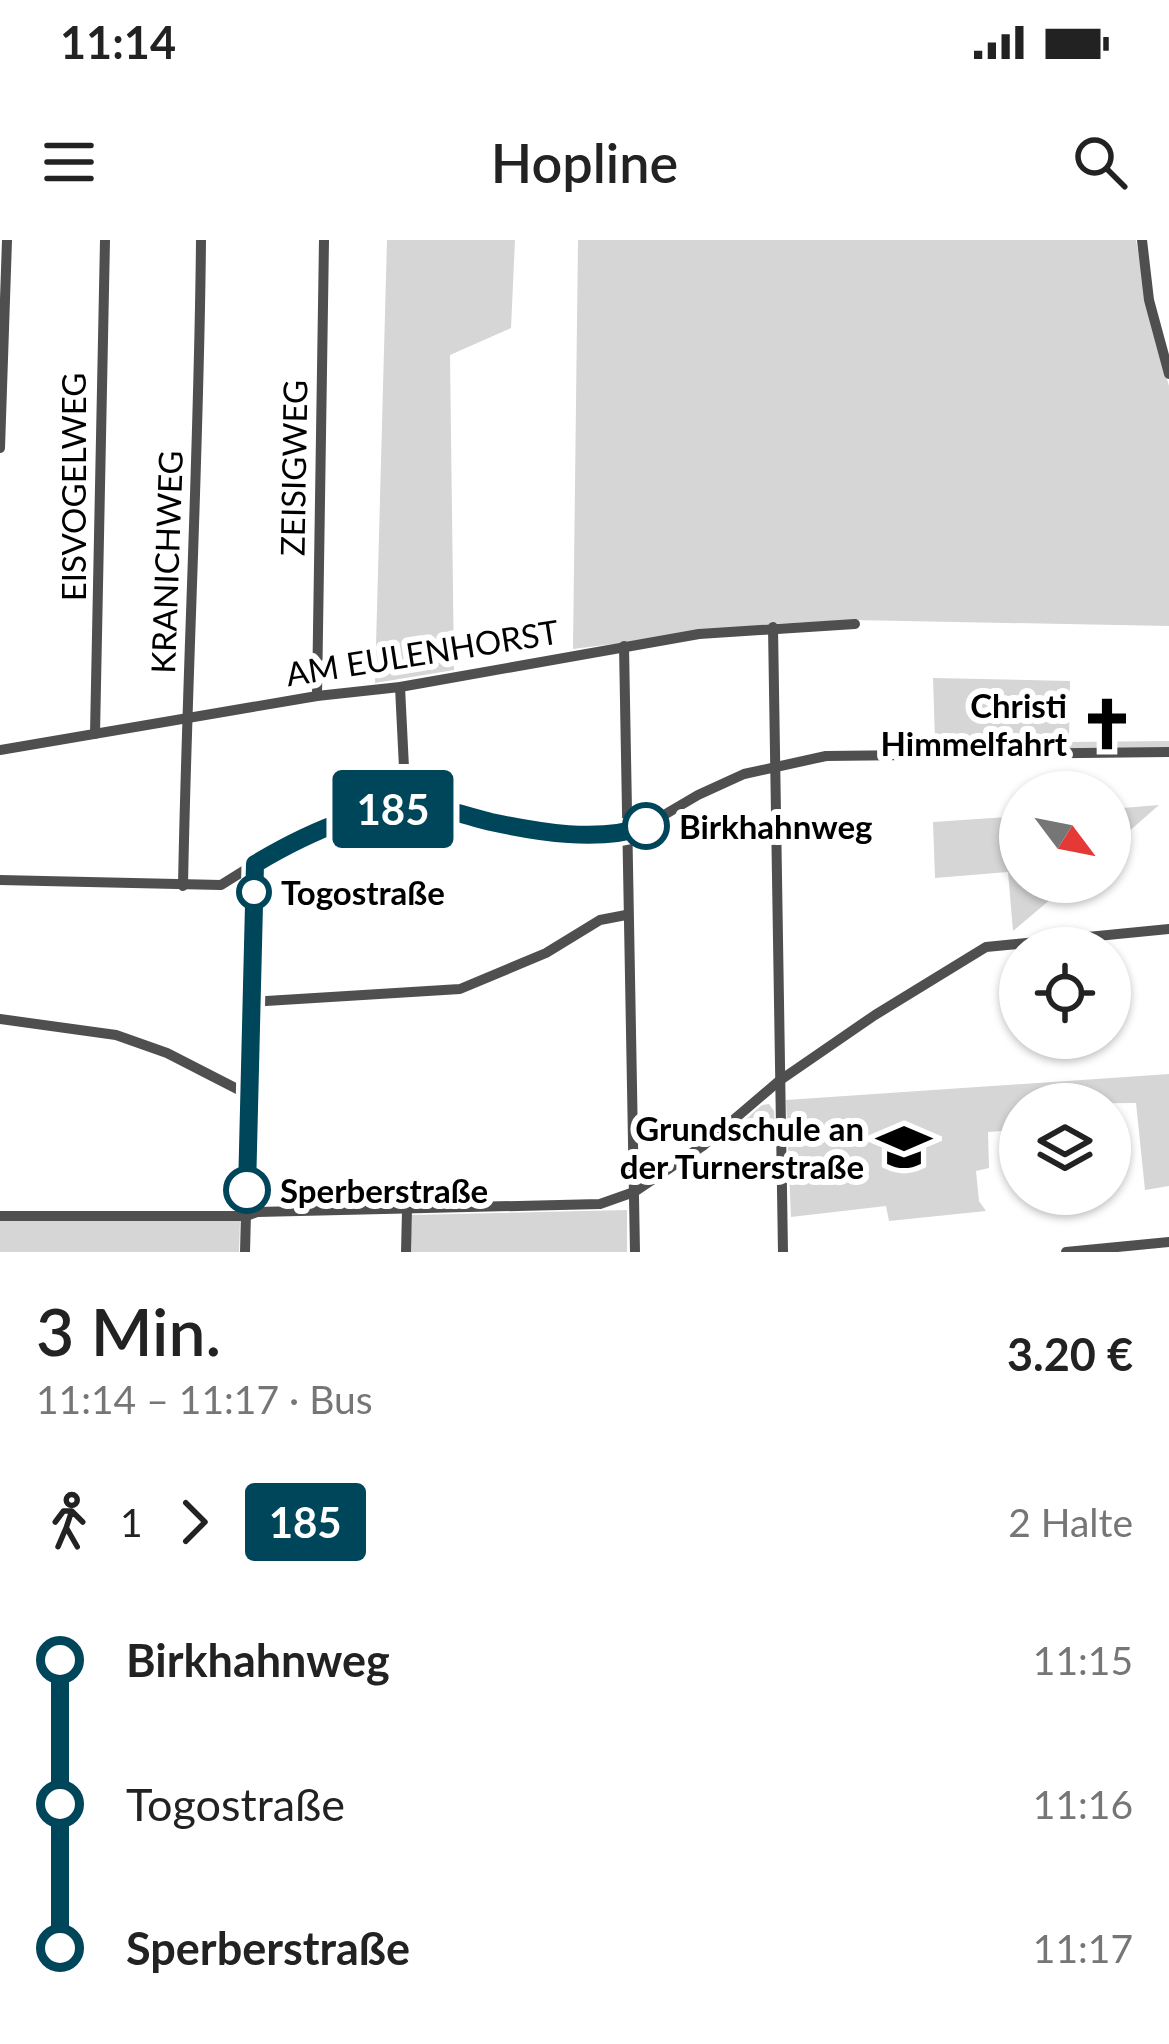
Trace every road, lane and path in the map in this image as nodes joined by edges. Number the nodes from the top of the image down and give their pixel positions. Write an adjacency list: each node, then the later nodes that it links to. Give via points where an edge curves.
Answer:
1 (7, 240): 7 (street)
2 (105, 240): 14 (street, EISVOGELWEG)
3 (201, 240): 13 (street, KRANICHWEG)
4 (324, 240): 12 (street, ZEISIGWEG)
5 (1142, 240): 6 (street)
6 (1169, 374)
7 (0, 448)
8 (855, 624): 9 (street, AM EULENHORST)
9 (773, 627): 10 (street, AM EULENHORST); 17 (street)
10 (624, 646): 11 (street, AM EULENHORST); 19 (street)
11 (400, 687): 12 (street, AM EULENHORST); 18 (street)
12 (316, 696): 13 (street, AM EULENHORST)
13 (186, 718): 14 (street, AM EULENHORST); 22 (street, KRANICHWEG)
14 (95, 734): 15 (street, AM EULENHORST)
15 (0, 750)
16 (1169, 752): 17 (street, via 858,754)
17 (777, 764): 19 (street); 27 (street)
18 (406, 808): 19 (street, via 546,832); 20 (street, via 318,832)
19 (627, 831): 23 (street)
20 (255, 864): 22 (street, via 221,885); 25 (street)
21 (0, 880): 22 (street)
22 (183, 886)
23 (626, 915): 25 (street, via 600,920 460,989); 29 (street)
24 (1169, 929): 27 (street, via 986,947)
25 (251, 1002): 28 (street)
26 (0, 1018): 28 (street, via 116,1035)
27 (779, 1081): 29 (street); 38 (street)
28 (247, 1094): 32 (street)
29 (634, 1192): 30 (street, via 600,1204); 37 (street)
30 (407, 1210): 32 (street); 36 (street)
31 (0, 1216): 32 (street)
32 (246, 1216): 35 (street)
33 (1169, 1242): 34 (street)
34 (1094, 1251): 39 (street)
35 (245, 1252)
36 (406, 1252)
37 (634, 1252)
38 (783, 1252)
39 (1066, 1252)

